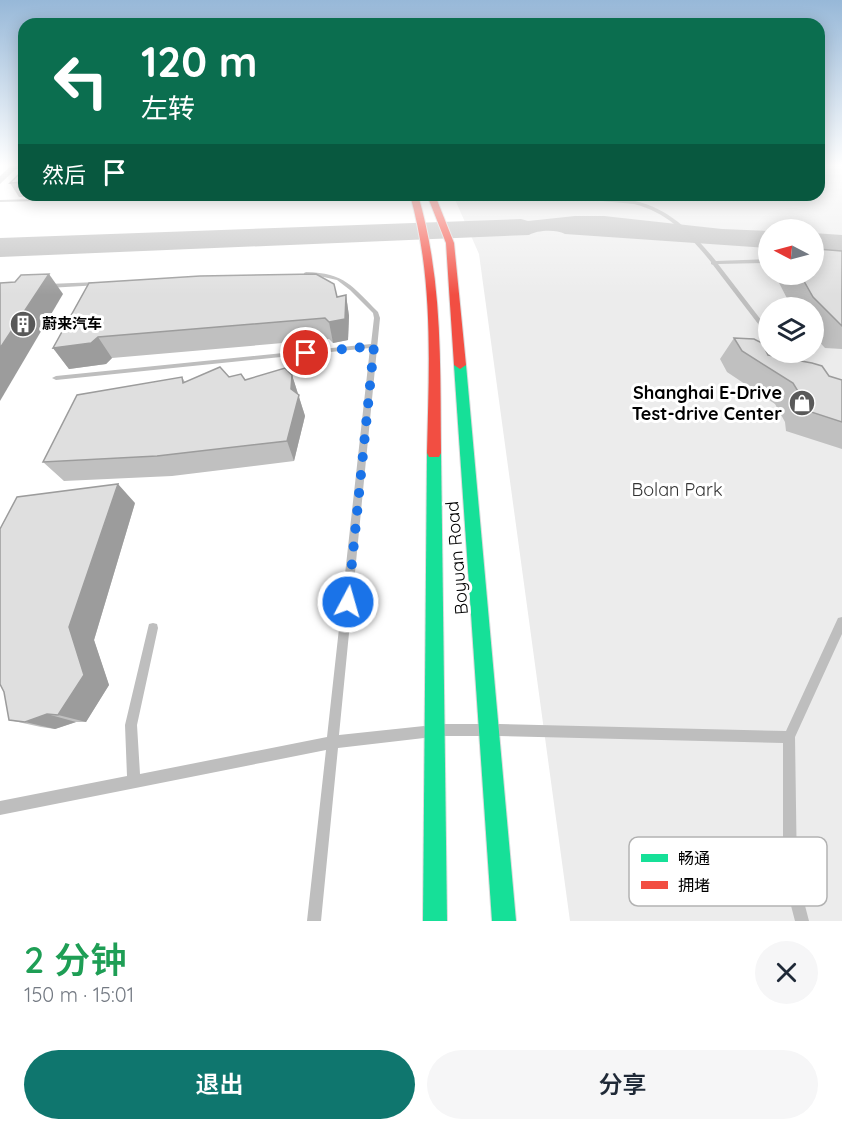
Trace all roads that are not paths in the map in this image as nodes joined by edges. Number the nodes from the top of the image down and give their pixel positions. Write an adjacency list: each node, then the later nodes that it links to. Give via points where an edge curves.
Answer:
1 (418, 209): 16 (main road, Boyuan Road, via 428,241 434,310)
2 (438, 209): 17 (main road, Boyuan Road, via 450,243)
3 (654, 209): 5 (lane, via 675,220)
4 (758, 261): 5 (lane)
5 (713, 263): 9 (lane)
6 (301, 275): 10 (lane, via 335,275 351,288 376,313)
7 (103, 284): 8 (lane)
8 (34, 287)
9 (758, 322)
10 (374, 346): 13 (lane); 19 (lane)
11 (802, 363): 12 (lane)
12 (812, 370)
13 (56, 378)
14 (842, 622): 18 (lane)
15 (153, 628): 20 (lane, via 130,725)
16 (435, 730): 17 (lane); 19 (lane); 25 (main road, Boyuan Road)
17 (489, 730): 18 (lane); 26 (main road, Boyuan Road)
18 (789, 737): 22 (lane)
19 (334, 742): 20 (lane); 24 (lane)
20 (134, 781): 21 (lane)
21 (0, 808)
22 (790, 837)
23 (798, 906): 27 (lane)
24 (314, 921)
25 (435, 921)
26 (504, 921)
27 (802, 921)

